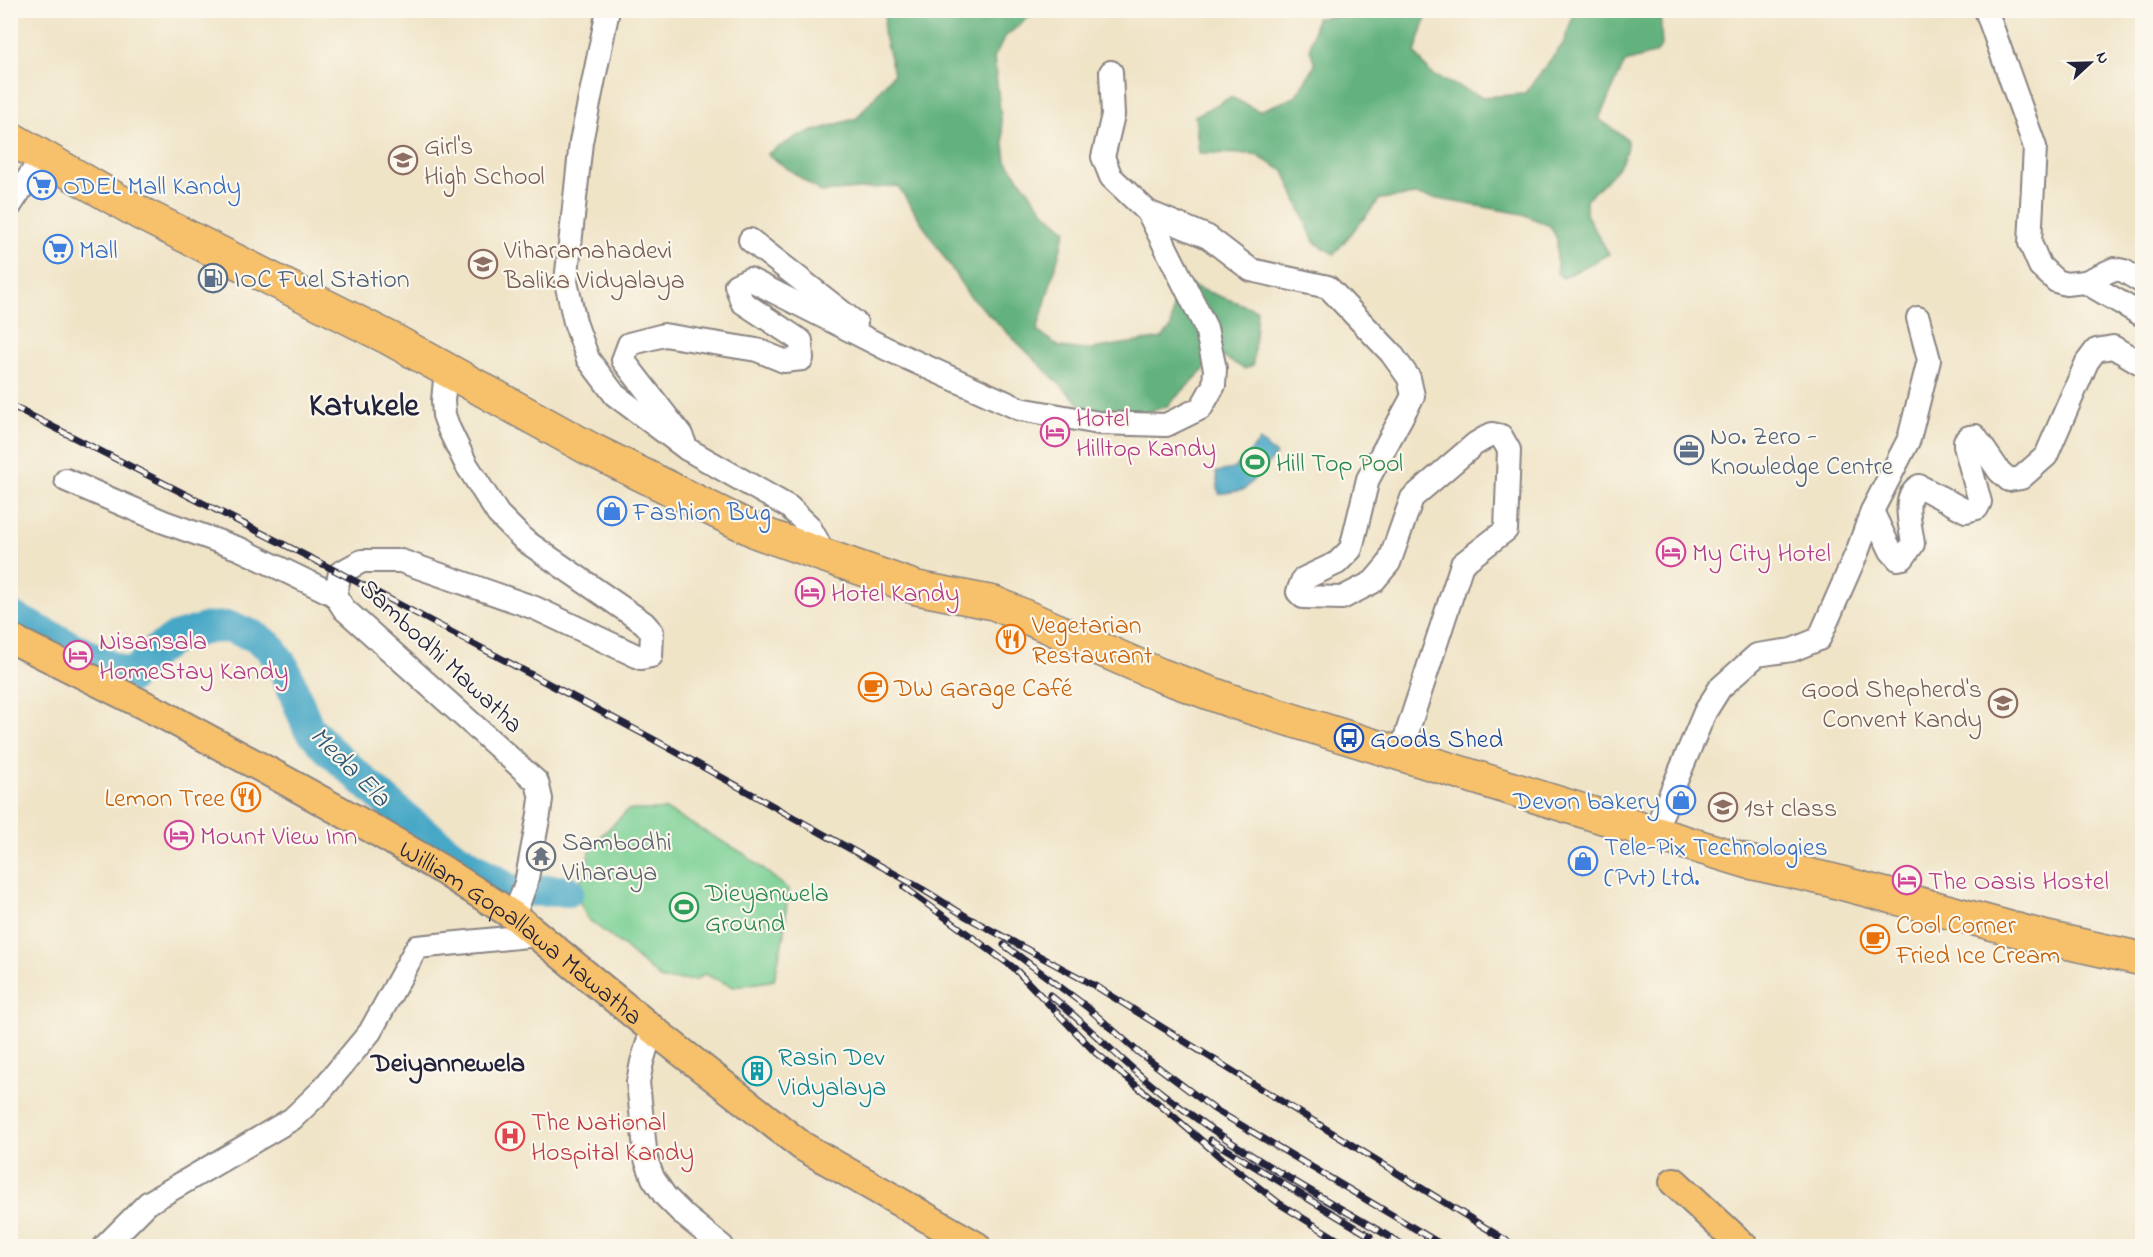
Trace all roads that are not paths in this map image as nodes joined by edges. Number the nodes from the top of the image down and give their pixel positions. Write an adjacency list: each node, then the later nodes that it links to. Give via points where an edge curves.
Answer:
1 (608, 10): 16 (street, via 581,142 566,282 588,359 615,395)
2 (1986, 10): 9 (street, via 2035,147 2030,243 2040,266 2056,281)
3 (1111, 72): 7 (street, via 1113,115 1103,157 1111,177)
4 (10, 138): 5 (highway)
5 (42, 157): 6 (street); 15 (highway, via 140,213)
6 (10, 206)
7 (1148, 212): 13 (street, via 1206,328 1215,369 1214,385 1201,408 1166,425 1100,423 1020,409); 22 (street, via 1208,237 1251,270 1328,287 1409,378 1413,396 1368,479 1351,549 1337,563 1303,579 1298,592 1303,597 1342,598 1373,582 1389,563 1412,498 1492,434 1501,436 1509,450 1506,530 1462,564)
8 (750, 240): 13 (street)
9 (2085, 282): 10 (street, via 2114,269); 11 (street)
10 (2142, 282)
11 (2142, 315)
12 (1918, 318): 18 (street, via 1929,360 1909,439)
13 (887, 349): 16 (street, via 749,279 736,285 742,302 801,341 802,359 784,361 756,350 664,335 629,344 623,360 681,435)
14 (2142, 364): 18 (street, via 2113,347 2096,350 2087,362 2046,456 2021,478 2009,480 1975,436 1969,437 1965,446 1980,502 1977,508 1966,511 1919,486 1912,490 1908,498 1913,544 1903,558 1898,559 1891,551)
15 (446, 369): 19 (highway, via 674,493 760,533); 20 (street, Sambodhi Mawatha, via 443,401 449,429 498,514 524,540 644,623 652,632 651,656 641,658 535,608 401,561 362,561 340,573)
16 (687, 449): 19 (street, via 789,507 809,526)
17 (66, 480): 20 (street, via 240,549)
18 (1872, 511): 23 (street, via 1819,639 1792,650 1757,655 1720,688 1705,712)
19 (821, 555): 22 (highway, via 917,588 994,603 1182,683)
20 (335, 595): 24 (street, Sambodhi Mawatha, via 344,609 537,782 541,799)
21 (10, 638): 24 (main road, William Gopallawa Mawatha)
22 (1400, 754): 23 (highway)
23 (1653, 834): 26 (highway, via 1749,862)
24 (520, 901): 25 (main road, William Gopallawa Mawatha)
25 (538, 935): 27 (main road, William Gopallawa Mawatha); 29 (street, via 417,947 370,1032 292,1119 148,1203)
26 (2142, 959)
27 (652, 1029): 30 (street, via 638,1082 645,1159 665,1196); 31 (main road, William Gopallawa Mawatha, via 802,1146)
28 (1674, 1182): 32 (main road)
29 (105, 1246)
30 (722, 1246)
31 (976, 1246)
32 (1743, 1246)

